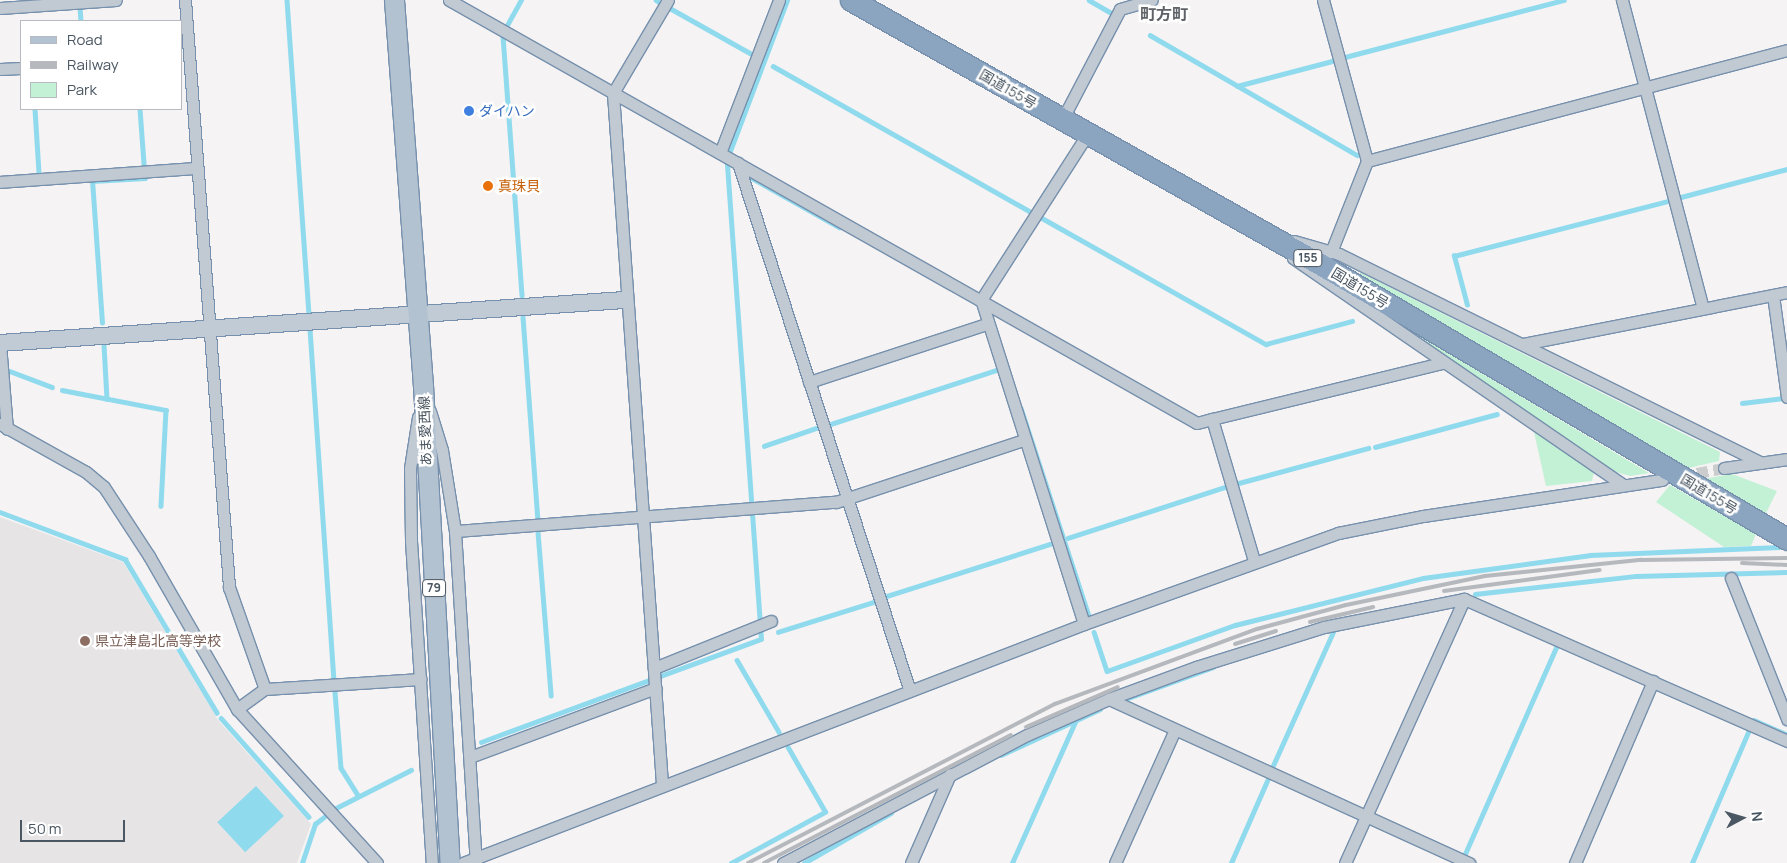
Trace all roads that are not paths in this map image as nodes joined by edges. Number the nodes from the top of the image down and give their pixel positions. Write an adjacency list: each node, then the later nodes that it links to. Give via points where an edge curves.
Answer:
1 (116, 0): 12 (street)
2 (185, 0): 14 (street)
3 (394, 0): 33 (main road, あま愛西線 / 79)
4 (449, 0): 18 (street)
5 (668, 0): 18 (street)
6 (779, 0): 21 (street)
7 (851, 0): 19 (highway, 国道155号 / 155)
8 (1152, 0): 11 (street)
9 (1323, 0): 22 (street)
10 (1622, 0): 17 (street)
11 (1119, 4): 19 (street)
12 (0, 8)
13 (1787, 50): 17 (street)
14 (185, 56): 24 (street)
15 (20, 68): 16 (street)
16 (0, 69)
17 (1644, 87): 22 (street); 32 (street)
18 (613, 93): 21 (street); 30 (street)
19 (1062, 120): 20 (highway, 国道155号 / 155)
20 (1087, 135): 26 (highway, 国道155号 / 155); 31 (street)
21 (721, 154): 23 (street)
22 (1367, 161): 27 (street)
23 (738, 164): 31 (street); 39 (street)
24 (197, 168): 25 (street); 35 (street)
25 (0, 182)
26 (1258, 230): 27 (street); 38 (street, via 1318,278); 53 (highway, 国道155号 / 155)
27 (1331, 252): 37 (street)
28 (1787, 292): 29 (street)
29 (1773, 295): 32 (street); 41 (street)
30 (625, 300): 33 (street); 51 (street)
31 (982, 300): 34 (street); 42 (street, via 1197,422)
32 (1703, 308): 37 (street)
33 (416, 313): 35 (street); 40 (main road, あま愛西線 / 79)
34 (986, 324): 39 (street); 44 (street)
35 (208, 328): 36 (street); 63 (street, via 229,588)
36 (0, 343): 43 (street)
37 (1523, 344): 46 (street)
38 (1442, 363): 42 (street); 49 (street)
39 (809, 382): 50 (street)
40 (423, 386): 52 (street, via 442,450); 60 (street, via 410,468); 77 (main road, あま愛西線 / 79)
41 (1787, 397)
42 (1212, 419): 54 (street)
43 (3, 427): 66 (street, via 86,472 119,506)
44 (1024, 440): 50 (street); 58 (street)
45 (1787, 459): 46 (street)
46 (1761, 463): 47 (street)
47 (1724, 468)
48 (1662, 480): 49 (street)
49 (1624, 485): 54 (street, via 1393,521 1338,533)
50 (846, 500): 51 (street, via 762,510); 64 (street)
51 (644, 518): 52 (street); 59 (street)
52 (454, 531): 70 (street)
53 (1787, 539)
54 (1254, 561): 58 (street)
55 (1731, 578): 67 (street)
56 (1464, 599): 61 (street); 65 (street, via 1324,627 1196,667); 73 (street)
57 (763, 624): 59 (street)
58 (1084, 624): 64 (street)
59 (654, 669): 62 (street)
60 (421, 679): 63 (street); 76 (street)
61 (1653, 681): 69 (street); 84 (street)
62 (655, 686): 70 (street); 72 (street)
63 (265, 689): 66 (street)
64 (910, 691): 72 (street)
65 (1109, 699): 68 (street); 71 (street)
66 (237, 709): 75 (street)
67 (1787, 719)
68 (1174, 732): 73 (street); 81 (street)
69 (1787, 741)
70 (470, 757): 74 (street)
71 (950, 774): 79 (street); 80 (street)
72 (662, 784): 74 (street)
73 (1366, 817): 82 (street); 83 (street)
74 (476, 861): 78 (street)
75 (377, 863)
76 (432, 863)
77 (450, 863)
78 (463, 863)
79 (783, 863)
80 (911, 863)
81 (1115, 863)
82 (1345, 863)
83 (1469, 863)
84 (1575, 863)

